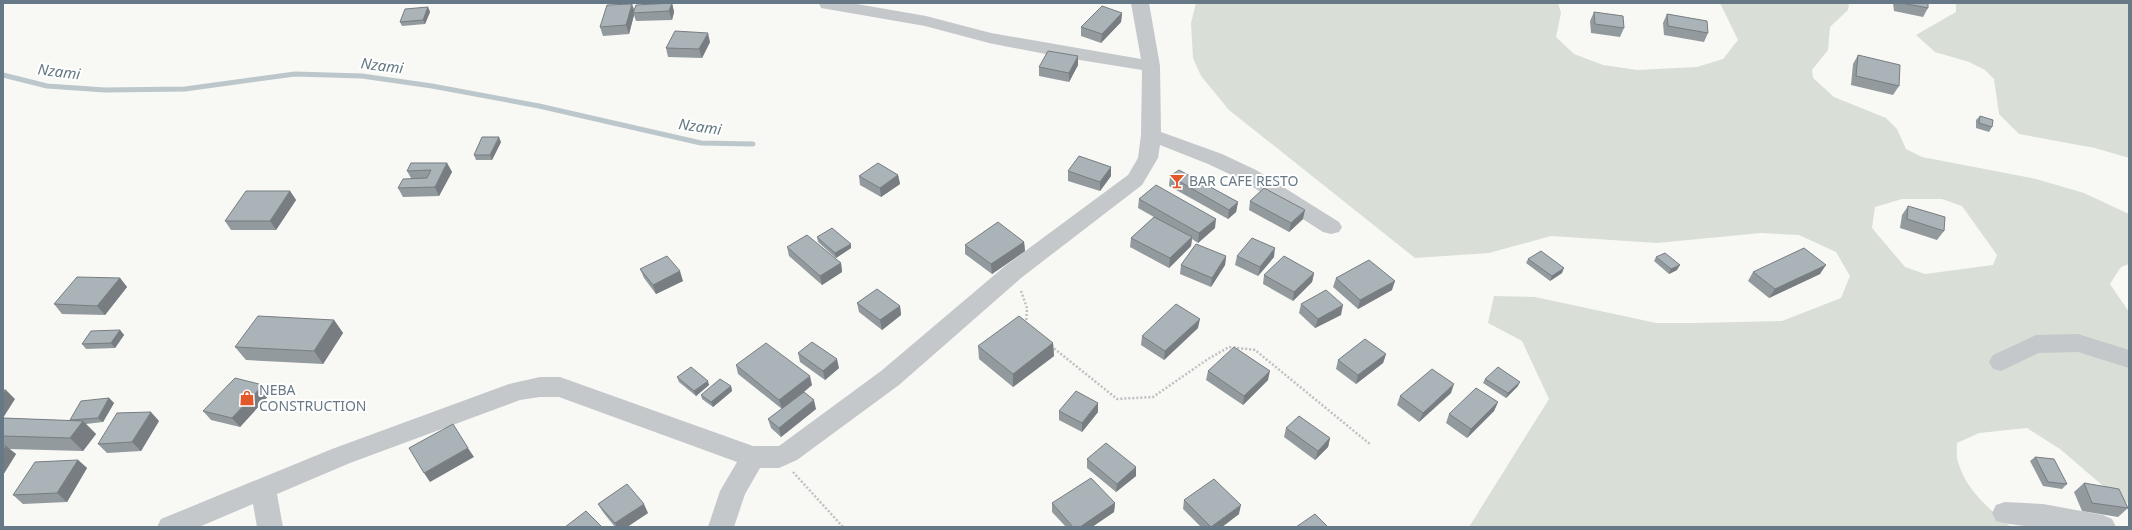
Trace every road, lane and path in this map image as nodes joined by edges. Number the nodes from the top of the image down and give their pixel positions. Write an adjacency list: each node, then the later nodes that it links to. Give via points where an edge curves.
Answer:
1 (1140, 3): 3 (street)
2 (827, 4): 3 (street, via 926,21 989,38 1061,52)
3 (1151, 66): 4 (street)
4 (1151, 135): 5 (street, via 1249,175); 6 (street, via 1148,158 1136,180)
5 (1331, 227)
6 (1013, 272): 7 (path, via 1027,308 1026,324); 13 (street, via 890,378)
7 (1030, 328)
8 (1050, 346): 11 (path, via 1117,399 1154,398 1229,347 1255,350)
9 (2129, 359): 10 (street, via 2078,343 2036,344)
10 (2001, 362)
11 (1371, 445)
12 (753, 457): 13 (street); 14 (street, via 560,387 540,387 518,391 422,426); 18 (street, via 733,491)
13 (779, 457): 19 (path)
14 (263, 489): 16 (street); 17 (street)
15 (2005, 513): 20 (street, via 2043,516)
16 (170, 527)
17 (270, 527)
18 (721, 527)
19 (843, 527)
20 (2103, 527)

